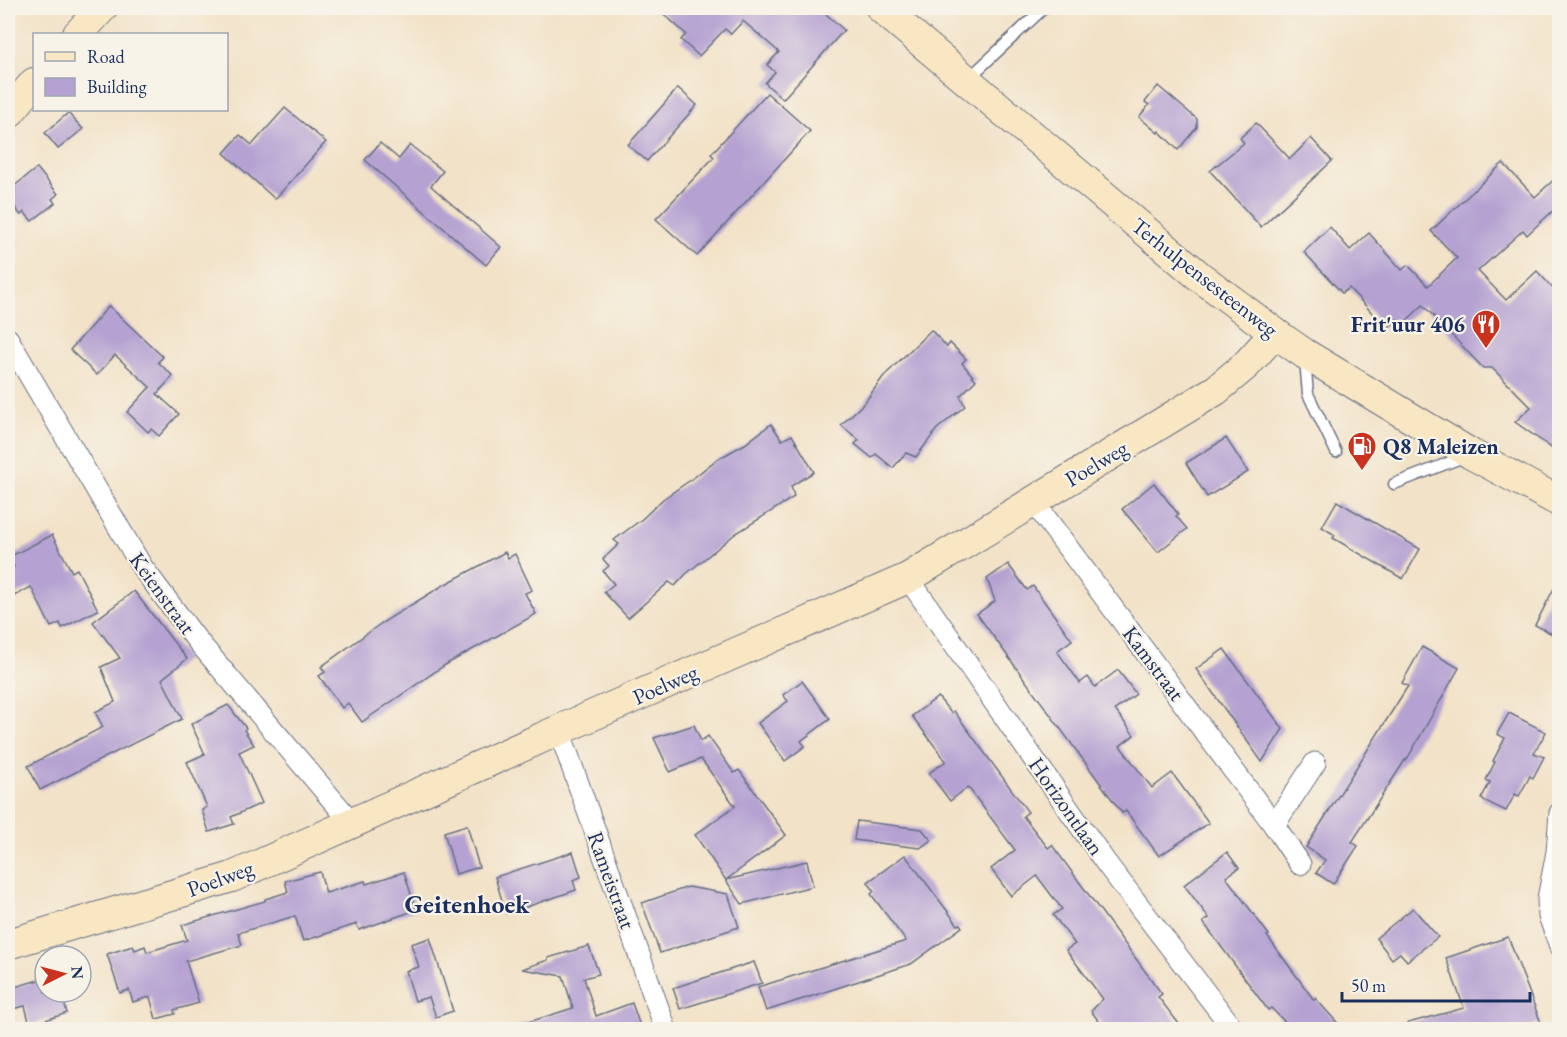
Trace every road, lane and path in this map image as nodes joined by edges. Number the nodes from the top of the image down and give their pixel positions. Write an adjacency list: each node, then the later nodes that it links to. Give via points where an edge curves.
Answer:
1 (102, 8): 4 (street)
2 (881, 8): 5 (street, Terhulpensesteenweg)
3 (1044, 8): 5 (lane)
4 (79, 33)
5 (968, 79): 8 (street, Terhulpensesteenweg, via 1199,276)
6 (33, 84): 7 (street)
7 (8, 114)
8 (1275, 333): 10 (street, Terhulpensesteenweg); 14 (street, Poelweg, via 1216,390)
9 (8, 339): 20 (street, Keienstraat, via 142,567 204,648)
10 (1305, 354): 11 (lane, via 1308,394); 12 (street, Terhulpensesteenweg)
11 (1336, 452)
12 (1471, 454): 13 (lane); 15 (street, Terhulpensesteenweg)
13 (1394, 484)
14 (1033, 501): 16 (street, Poelweg); 21 (street, Kamstraat)
15 (1560, 502)
16 (908, 578): 17 (street, Poelweg); 26 (street, Horizontlaan, via 1106,862)
17 (559, 730): 20 (street, Poelweg); 25 (street, Rameistraat)
18 (1315, 763): 21 (street)
19 (1560, 813): 24 (street, via 1548,899 1549,916)
20 (352, 823): 23 (street, Poelweg, via 232,877)
21 (1274, 825): 22 (street, Kamstraat)
22 (1300, 864)
23 (8, 944)
24 (1560, 945)
25 (666, 1029)
26 (1234, 1029)

